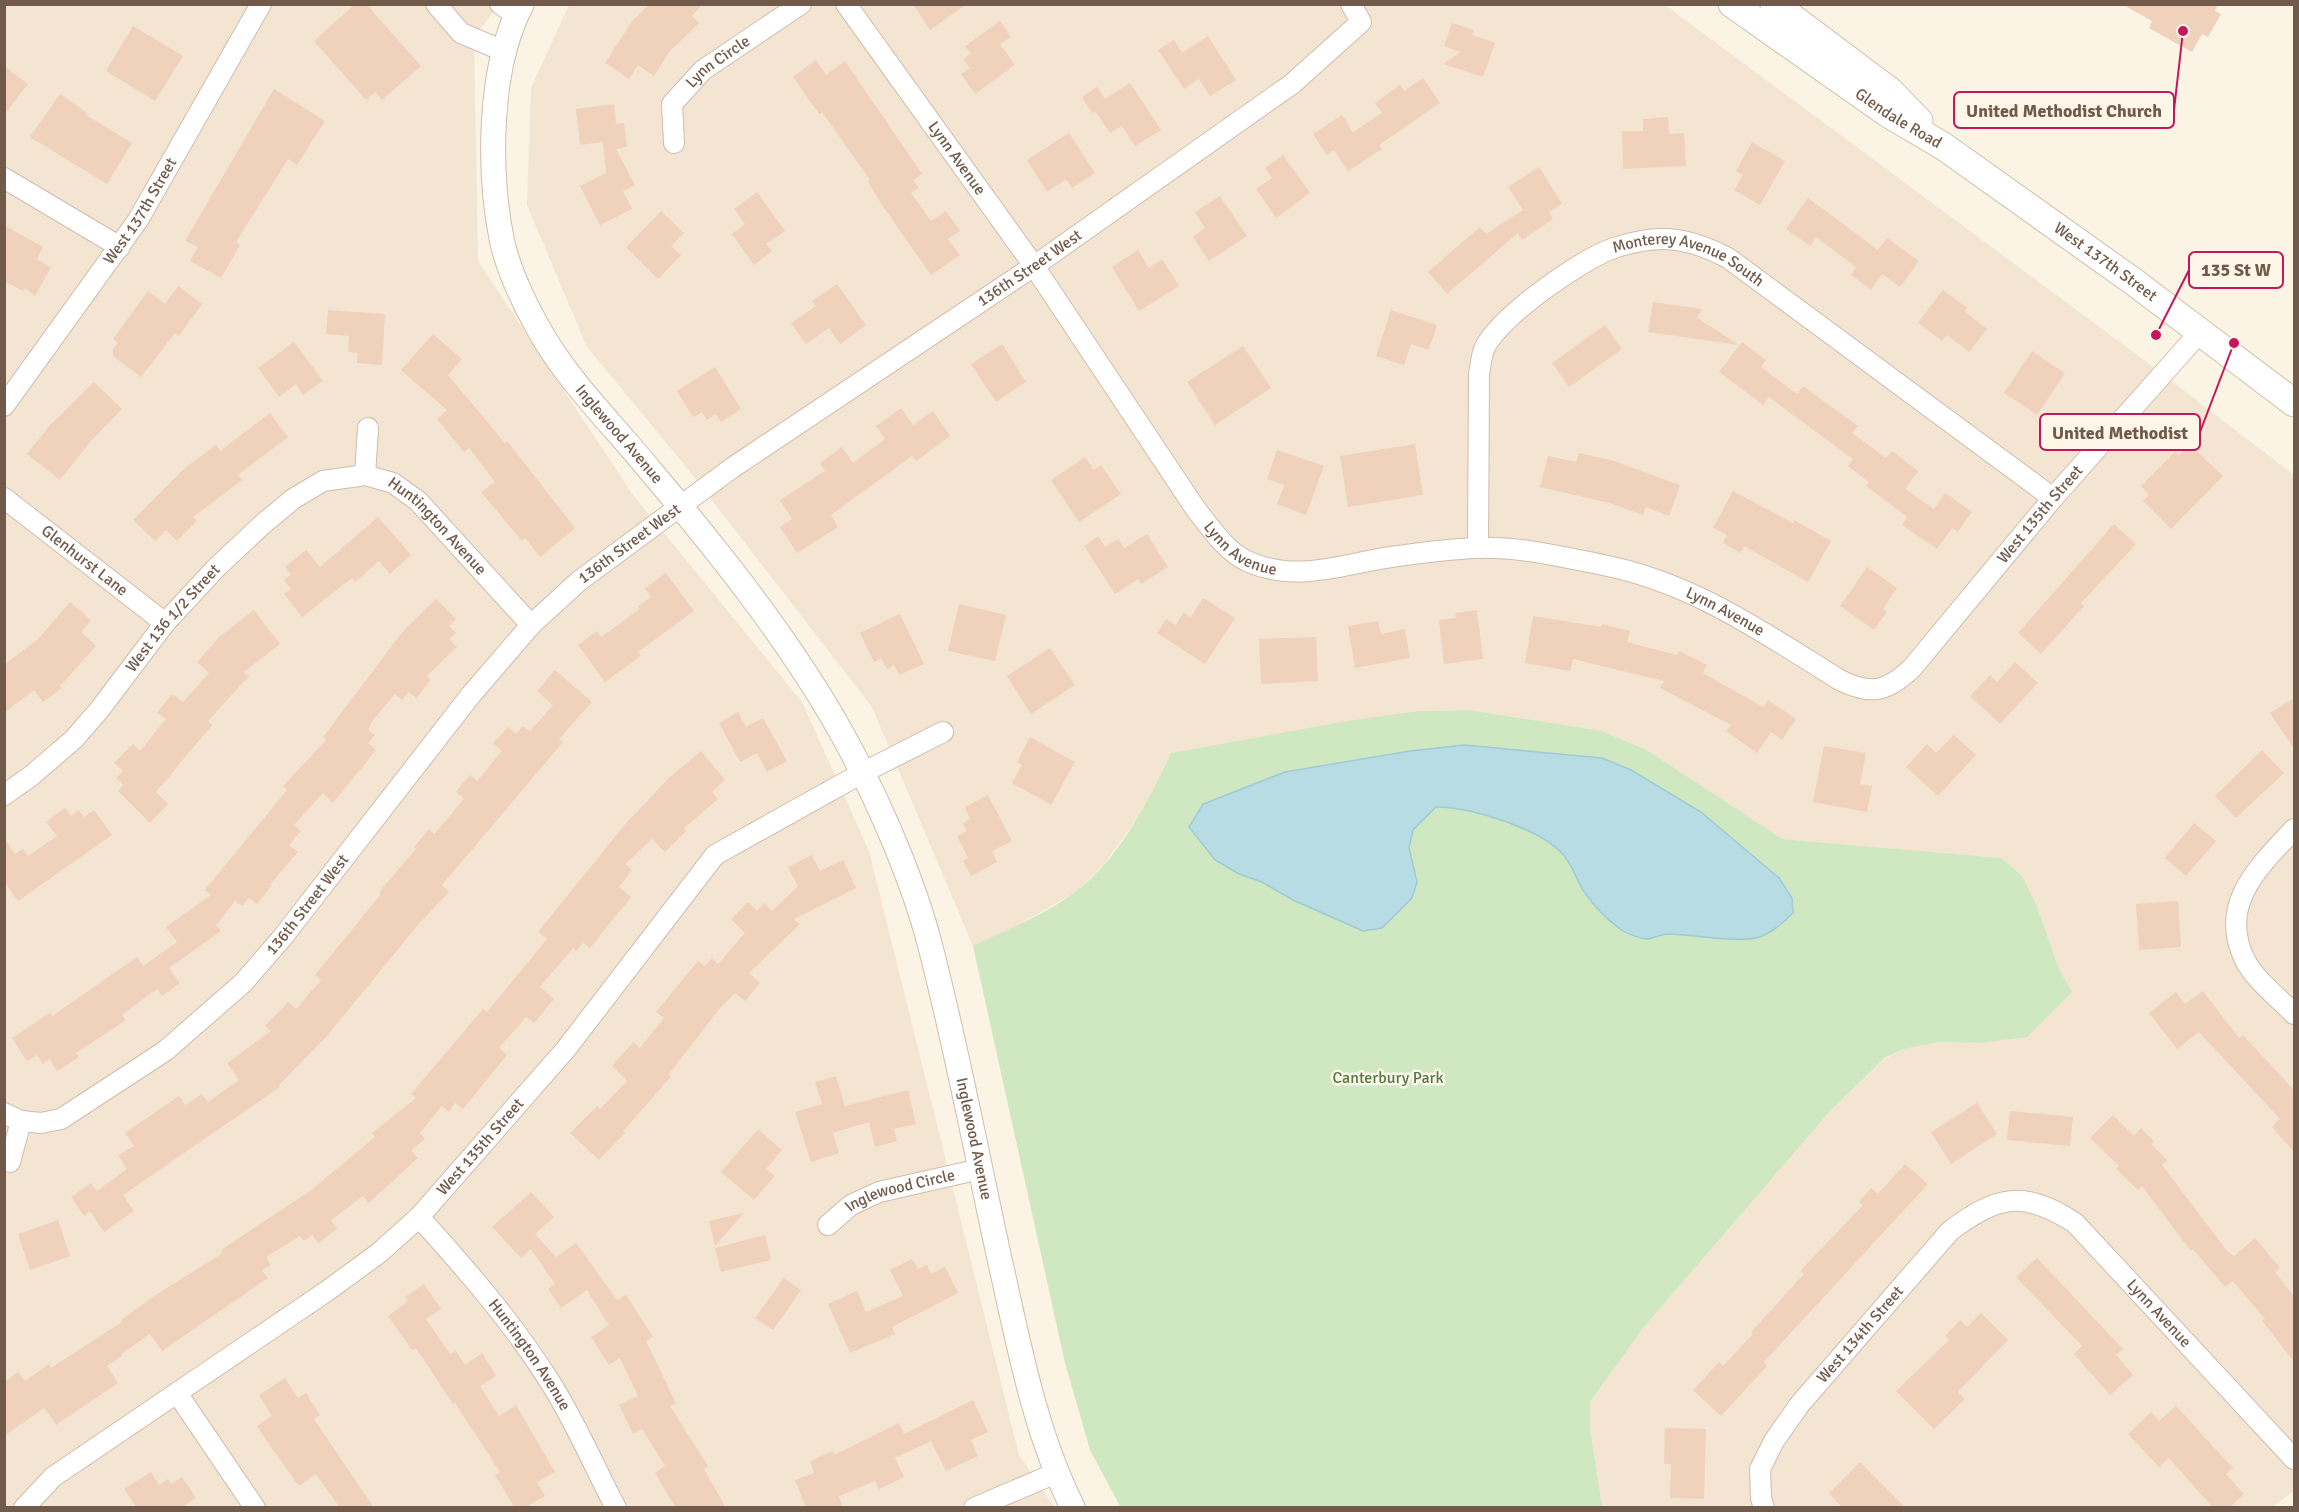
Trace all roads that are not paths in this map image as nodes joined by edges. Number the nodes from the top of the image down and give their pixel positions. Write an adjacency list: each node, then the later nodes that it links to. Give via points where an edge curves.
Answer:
1 (261, 4): 13 (street, West 137th Street)
2 (436, 4): 9 (street, via 461,33)
3 (801, 4): 10 (street, Lynn Circle, via 703,70 672,104)
4 (846, 4): 14 (street, Lynn Avenue)
5 (1351, 4): 14 (street, 136th Street West, via 1361,22 1292,84)
6 (1732, 4): 11 (main road, Glendale Road, via 1887,113)
7 (1774, 4): 11 (main road, Glendale Road, via 1890,91)
8 (513, 8): 9 (street, Inglewood Avenue)
9 (506, 52): 22 (street, Inglewood Avenue, via 496,98 494,161 503,244 520,290 542,336 571,375)
10 (674, 143)
11 (1943, 146): 15 (main road, West 137th Street)
12 (4, 178): 13 (street)
13 (120, 247): 17 (street, West 137th Street)
14 (1034, 266): 22 (street, 136th Street West); 23 (street, Lynn Avenue, via 1195,508 1220,540 1247,562 1275,570 1312,573 1391,557)
15 (2200, 332): 16 (main road, West 137th Street); 21 (street, West 135th Street)
16 (2295, 403)
17 (4, 406)
18 (368, 428): 19 (street, Huntington Avenue)
19 (365, 475): 24 (street, West 136 1/2 Street, via 323,481 293,499 216,568); 25 (street, Huntington Avenue, via 393,483 418,501)
20 (4, 498): 24 (street, Glenhurst Lane)
21 (2054, 498): 23 (street, Monterey Avenue South, via 1728,258 1709,248 1665,239 1612,249 1568,274 1498,328 1484,349 1479,374); 26 (street, West 135th Street, via 1912,668 1897,683)
22 (680, 505): 25 (street, 136th Street West, via 579,581); 28 (street, Inglewood Avenue, via 797,659)
23 (1478, 548): 26 (street, Lynn Avenue, via 1549,555 1654,579 1717,605 1857,689)
24 (165, 623): 29 (street, West 136 1/2 Street, via 74,739)
25 (531, 625): 32 (street, 136th Street West, via 243,982 165,1051 61,1119 41,1124)
26 (1876, 690)
27 (943, 732): 28 (street)
28 (862, 773): 34 (street, Inglewood Avenue, via 886,823 930,942); 36 (street, West 135th Street, via 715,855 566,1049)
29 (4, 795)
30 (2294, 830): 31 (street, via 2250,878 2239,903 2235,931 2245,961)
31 (2295, 1014)
32 (13, 1117): 33 (street, 136th Street West)
33 (10, 1162)
34 (980, 1168): 37 (street, Inglewood Circle, via 879,1192 851,1206); 40 (street, Inglewood Avenue, via 1022,1359)
35 (2004, 1201): 39 (street, Lynn Avenue, via 2031,1202 2075,1223); 41 (street, West 134th Street, via 1978,1210 1950,1231 1800,1404 1760,1468)
36 (419, 1217): 38 (street, West 135th Street, via 327,1291); 44 (street, Huntington Avenue, via 493,1299 523,1341 552,1384)
37 (828, 1225)
38 (177, 1393): 42 (street, West 135th Street, via 53,1477); 43 (street)
39 (2295, 1459)
40 (1056, 1473): 45 (street); 46 (street, Inglewood Avenue)
41 (1762, 1503)
42 (24, 1508)
43 (255, 1508)
44 (616, 1508)
45 (974, 1508)
46 (1073, 1508)

